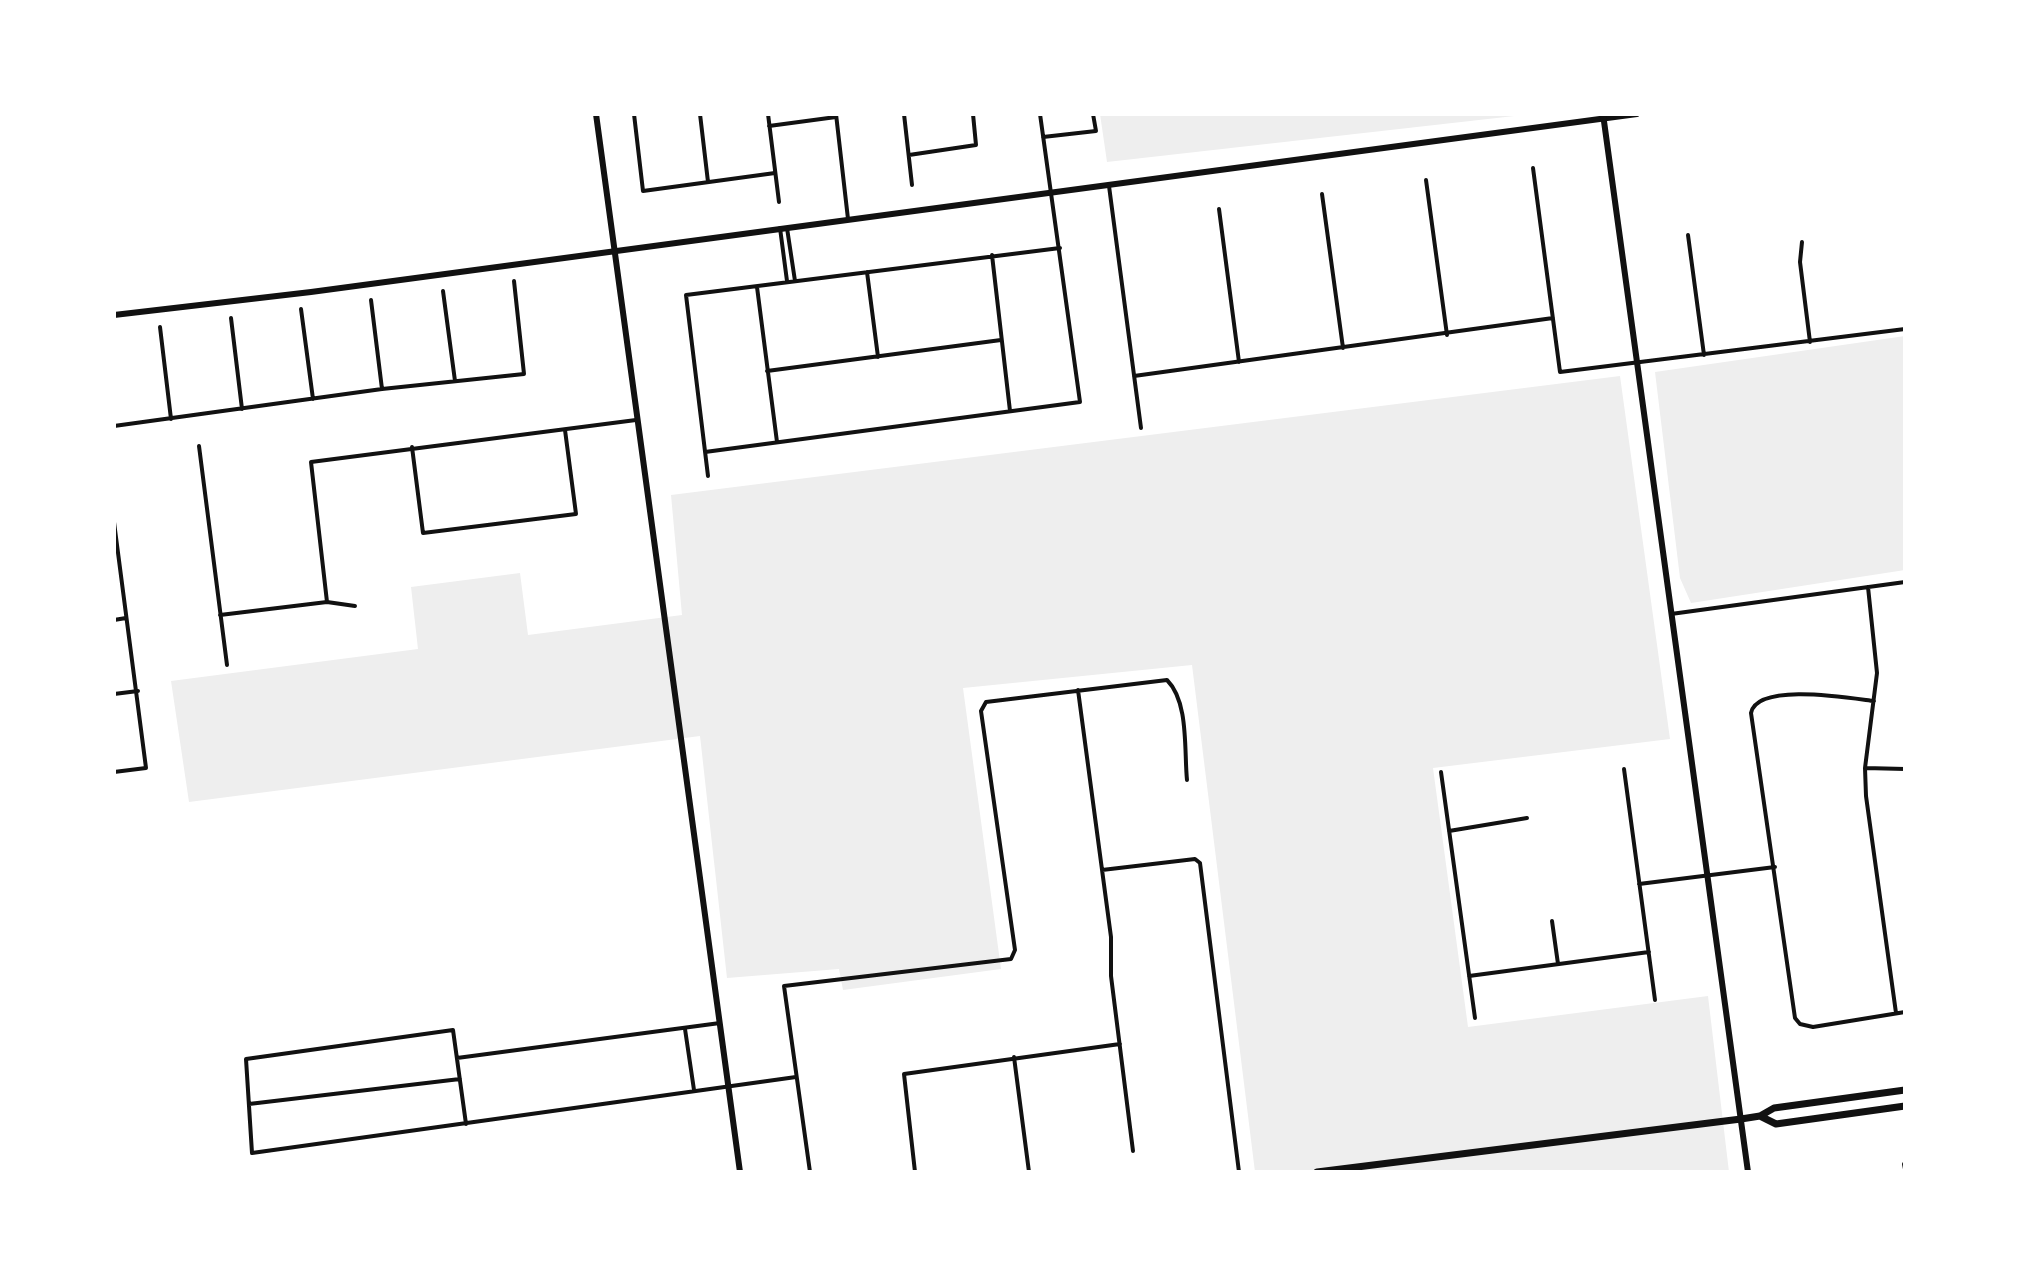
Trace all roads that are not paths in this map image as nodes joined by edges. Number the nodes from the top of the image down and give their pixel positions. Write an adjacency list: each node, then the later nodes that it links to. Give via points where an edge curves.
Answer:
1 (596, 114): 30 (main road)
2 (634, 114): 18 (street, via 643,191)
3 (700, 114): 18 (street)
4 (768, 114): 12 (street)
5 (904, 114): 14 (street)
6 (973, 114): 14 (street, via 976,145)
7 (1040, 114): 13 (street)
8 (1093, 114): 13 (street, via 1096,131)
9 (1637, 114): 11 (main road)
10 (836, 116): 12 (street); 25 (street)
11 (1604, 116): 20 (main road); 52 (main road)
12 (769, 126): 16 (street)
13 (1043, 137): 21 (street)
14 (909, 155): 19 (street)
15 (1533, 168): 42 (street)
16 (775, 173): 18 (street); 23 (street)
17 (1426, 180): 45 (street)
18 (708, 182)
19 (912, 185)
20 (1109, 186): 21 (main road); 54 (street)
21 (1053, 193): 25 (main road); 29 (street)
22 (1322, 194): 48 (street)
23 (779, 202)
24 (1219, 209): 51 (street)
25 (848, 219): 26 (main road)
26 (784, 228): 30 (main road); 34 (street); 35 (street)
27 (1688, 235): 49 (street)
28 (1802, 242): 47 (street)
29 (1060, 248): 31 (street); 59 (street, via 1080,402)
30 (613, 252): 40 (main road); 61 (main road)
31 (992, 255): 32 (street); 46 (street)
32 (867, 272): 34 (street); 50 (street)
33 (514, 281): 55 (street, via 524,374)
34 (795, 281): 35 (street)
35 (787, 282): 36 (street)
36 (757, 287): 53 (street); 68 (street, via 686,295)
37 (443, 291): 55 (street)
38 (371, 300): 56 (street)
39 (301, 309): 57 (street)
40 (114, 315)
41 (231, 318): 58 (street)
42 (1553, 318): 45 (street); 52 (street, via 1560,372)
43 (160, 327): 60 (street)
44 (1905, 329): 47 (street)
45 (1447, 335): 48 (street)
46 (1001, 340): 50 (street); 59 (street)
47 (1810, 342): 49 (street)
48 (1343, 348): 51 (street)
49 (1704, 355): 52 (street)
50 (878, 357): 53 (street)
51 (1239, 362): 54 (street)
52 (1638, 363): 75 (main road)
53 (767, 371): 65 (street)
54 (1134, 376): 63 (street)
55 (455, 381): 56 (street)
56 (382, 389): 57 (street)
57 (313, 399): 58 (street)
58 (242, 409): 60 (street)
59 (1010, 411): 65 (street)
60 (171, 419): 62 (street)
61 (636, 420): 64 (street); 104 (main road)
62 (114, 426)
63 (1141, 428)
64 (565, 430): 67 (street); 67 (street, via 576,514 423,533)
65 (777, 442): 68 (street)
66 (199, 446): 76 (street)
67 (412, 447): 73 (street, via 311,462)
68 (705, 452): 69 (street)
69 (708, 476)
70 (114, 522): 77 (street)
71 (1905, 582): 72 (street)
72 (1868, 587): 75 (street); 83 (street, via 1877,652)
73 (327, 602): 74 (street); 76 (street)
74 (355, 606)
75 (1671, 614): 94 (main road)
76 (220, 615): 79 (street)
77 (126, 618): 78 (street); 81 (street)
78 (114, 620)
79 (227, 665)
80 (1078, 690): 89 (street, via 1167,680 1176,689); 93 (street); 109 (street, via 986,702 981,711 1015,950 1011,959 784,986)
81 (138, 691): 82 (street); 87 (street, via 146,768)
82 (114, 694)
83 (1874, 701): 84 (street); 92 (street, via 1813,694 1755,703 1751,713)
84 (1865, 768): 86 (street); 102 (street)
85 (1624, 769): 95 (street)
86 (1905, 769)
87 (114, 772)
88 (1441, 772): 91 (street)
89 (1187, 780)
90 (1527, 818): 91 (street)
91 (1449, 831): 99 (street)
92 (1775, 867): 94 (street); 102 (street, via 1793,1008 1800,1024 1813,1027)
93 (1102, 870): 106 (street); 124 (street, via 1195,859 1200,863)
94 (1707, 875): 95 (street); 117 (main road)
95 (1639, 884): 97 (street)
96 (1552, 921): 98 (street)
97 (1649, 952): 98 (street); 100 (street)
98 (1558, 964): 99 (street)
99 (1469, 976): 103 (street)
100 (1655, 1000)
101 (1905, 1012): 102 (street)
102 (1896, 1013)
103 (1475, 1018)
104 (721, 1023): 105 (street); 111 (main road)
105 (685, 1028): 108 (street); 112 (street)
106 (1120, 1044): 107 (street); 119 (street)
107 (1014, 1057): 122 (street, via 904,1074); 123 (street)
108 (457, 1058): 110 (street); 114 (street, via 453,1030 246,1059)
109 (796, 1077): 111 (street); 121 (street)
110 (460, 1079): 114 (street); 118 (street)
111 (728, 1086): 112 (street); 120 (main road)
112 (694, 1090): 118 (street)
113 (1905, 1090): 116 (main road, via 1774,1108)
114 (249, 1104): 118 (street, via 252,1153)
115 (1905, 1106): 116 (main road, via 1776,1124)
116 (1760, 1116): 117 (main road)
117 (1741, 1119): 125 (main road); 126 (main road)
118 (466, 1124)
119 (1133, 1151)
120 (740, 1172)
121 (810, 1172)
122 (915, 1172)
123 (1029, 1172)
124 (1239, 1172)
125 (1317, 1172)
126 (1748, 1172)

